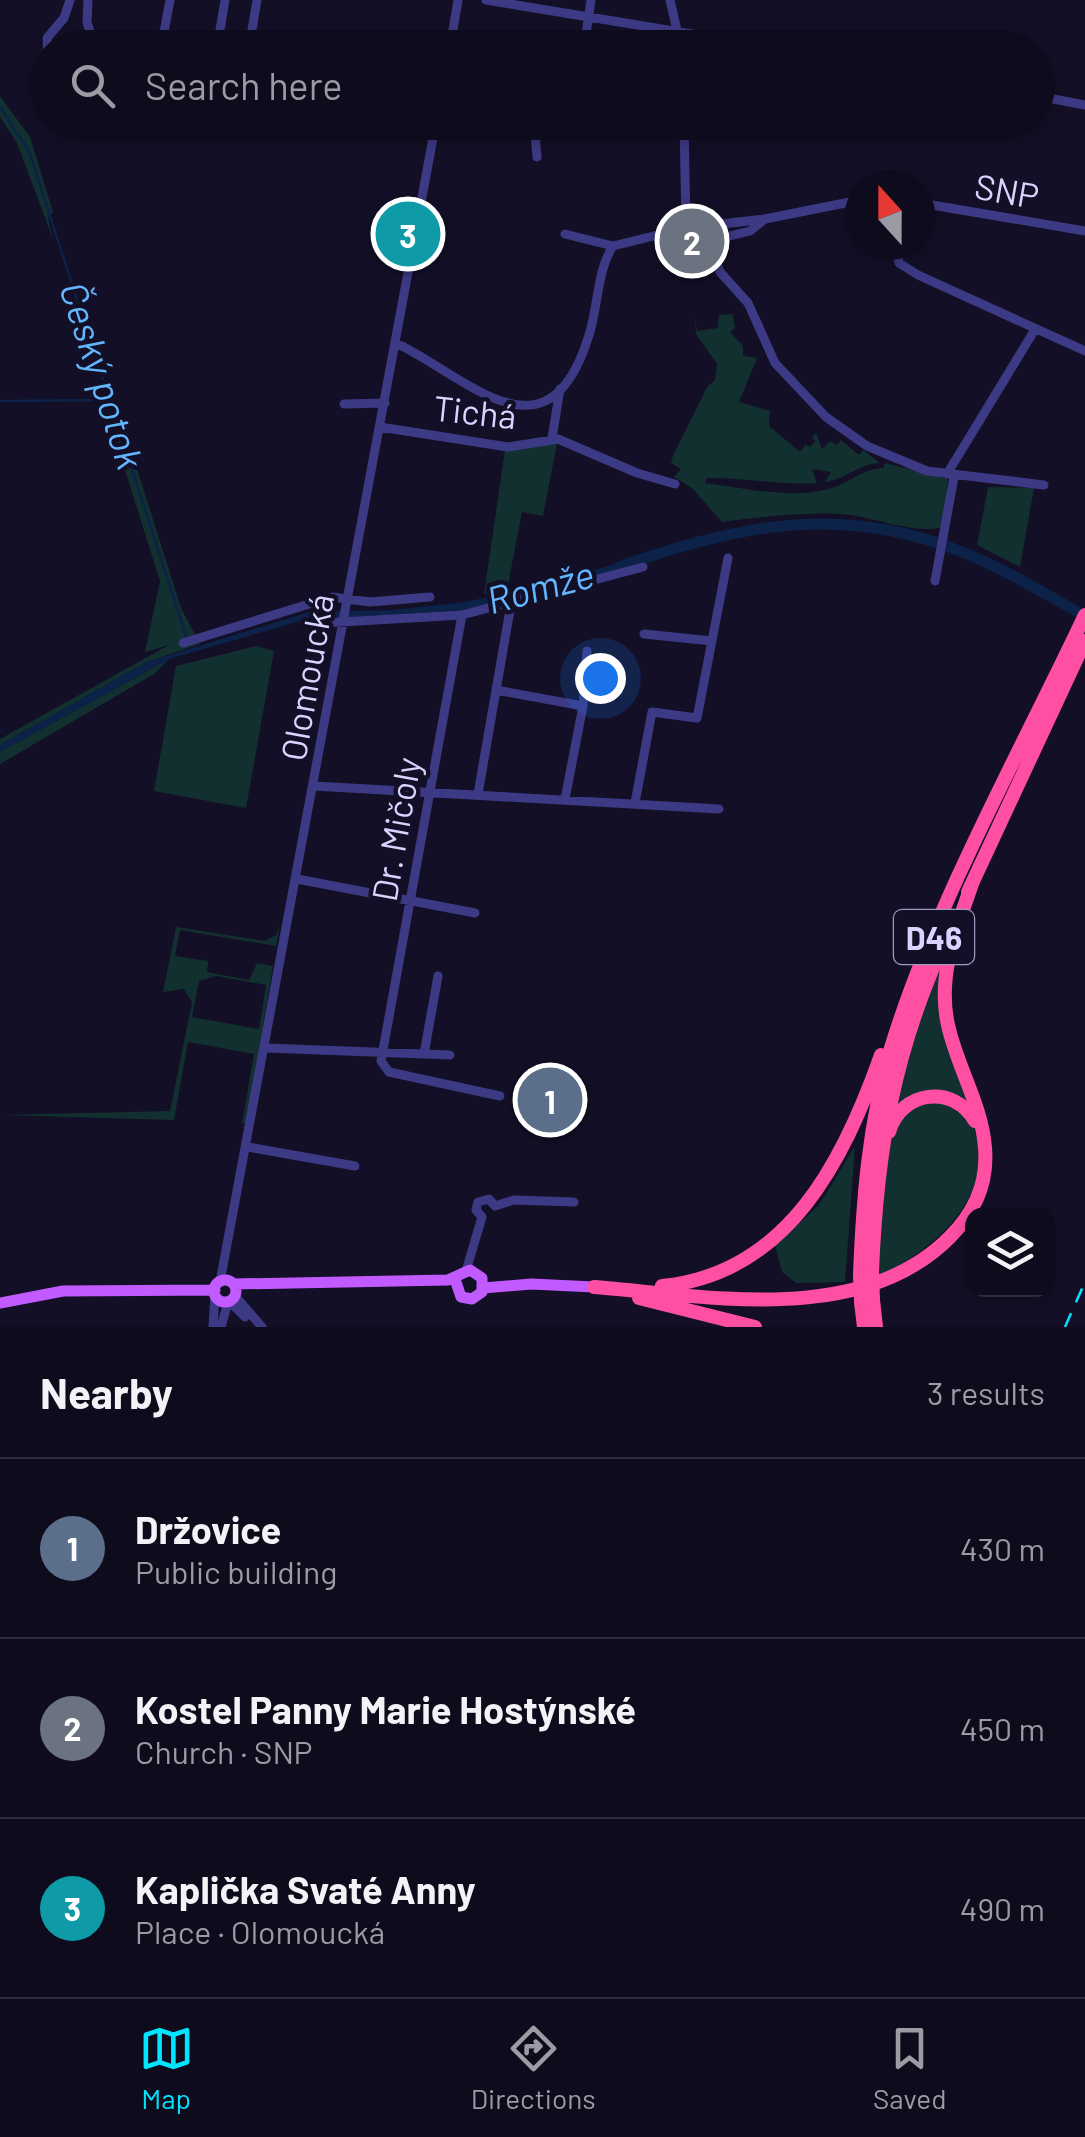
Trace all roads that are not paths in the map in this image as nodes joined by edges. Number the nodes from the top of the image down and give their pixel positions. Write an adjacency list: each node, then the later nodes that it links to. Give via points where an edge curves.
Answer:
1 (70, 0): 11 (street)
2 (88, 0): 12 (street)
3 (170, 0): 13 (street)
4 (225, 0): 14 (street)
5 (257, 0): 15 (street)
6 (458, 0): 16 (street)
7 (486, 0): 10 (street)
8 (590, 0): 10 (street)
9 (670, 0): 19 (street)
10 (588, 17): 17 (street); 18 (street)
11 (53, 30)
12 (89, 30)
13 (164, 30)
14 (220, 30)
15 (252, 30)
16 (453, 30)
17 (586, 30)
18 (671, 30)
19 (677, 30)
20 (1055, 99): 21 (street)
21 (1085, 104)
22 (433, 140): 37 (street, Olomoucká)
23 (535, 140): 25 (street)
24 (684, 140): 30 (street)
25 (536, 157)
26 (845, 203): 28 (street)
27 (935, 206): 31 (street, SNP)
28 (765, 219): 29 (street); 33 (street, via 750,231)
29 (704, 226): 30 (street); 33 (street)
30 (686, 228): 34 (street)
31 (1085, 231)
32 (564, 234): 34 (street)
33 (709, 241): 44 (street, via 720,272 760,324 775,363 826,418 884,455)
34 (613, 246): 39 (street, via 589,337)
35 (898, 260): 36 (street)
36 (1034, 331): 38 (street); 44 (street)
37 (396, 343): 39 (street, via 505,405 530,406); 41 (street, Olomoucká)
38 (1085, 350)
39 (560, 390): 43 (street)
40 (344, 404): 41 (street)
41 (385, 404): 42 (street, Olomoucká)
42 (380, 426): 43 (street, Tichá, via 508,447); 51 (street, Olomoucká)
43 (552, 438): 45 (street, Tichá)
44 (950, 476): 46 (street); 49 (street)
45 (675, 484)
46 (1044, 485)
47 (728, 558): 58 (street)
48 (644, 567): 52 (street)
49 (935, 581)
50 (430, 597): 51 (street)
51 (348, 600): 56 (street, Olomoucká); 60 (street, via 332,597)
52 (511, 604): 53 (street); 62 (street)
53 (462, 615): 56 (street); 65 (street, Dr. Mičoly)
54 (1084, 618): 74 (highway, D46)
55 (307, 624): 56 (street)
56 (343, 626): 64 (street, Olomoucká)
57 (644, 634): 58 (street)
58 (712, 640): 68 (street, via 697,718 652,712)
59 (1085, 641): 71 (highway, D46)
60 (188, 642)
61 (586, 650): 63 (street)
62 (496, 690): 63 (street); 66 (street)
63 (583, 706): 67 (street)
64 (314, 786): 65 (street); 70 (street, Olomoucká)
65 (430, 792): 66 (street); 72 (street, Dr. Mičoly)
66 (478, 794): 67 (street)
67 (565, 799): 68 (street)
68 (635, 803): 69 (street)
69 (719, 809)
70 (297, 879): 72 (street); 76 (street, Olomoucká)
71 (972, 884): 82 (highway, via 949,952 945,1005); 84 (highway, D46, via 899,1057)
72 (410, 901): 73 (street); 77 (street, Dr. Mičoly)
73 (475, 913)
74 (920, 968): 88 (highway, D46, via 872,1126 863,1192); 91 (highway, via 845,1149 793,1220 715,1273 667,1286)
75 (438, 976): 78 (street)
76 (267, 1048): 77 (street); 81 (street, Olomoucká)
77 (381, 1052): 78 (street); 80 (street, via 389,1072)
78 (424, 1054): 79 (street)
79 (450, 1056)
80 (500, 1096)
81 (248, 1147): 83 (street); 92 (street, Olomoucká)
82 (985, 1148): 84 (highway, via 962,1103 923,1097 891,1123); 91 (highway, via 982,1188 962,1224 928,1258 885,1282 830,1296 783,1298)
83 (355, 1166)
84 (877, 1171): 88 (highway, D46)
85 (574, 1202): 86 (street)
86 (494, 1206): 87 (street); 87 (street, via 480,1200 476,1210)
87 (482, 1218): 89 (street)
88 (866, 1273): 93 (highway, D46, bridge)
89 (470, 1279): 90 (main road); 92 (main road)
90 (594, 1287): 91 (highway); 98 (highway)
91 (610, 1288)
92 (227, 1292): 94 (main road, via 63,1291); 95 (street, Olomoucká); 96 (street, Olomoucká); 97 (street)
93 (867, 1301): 99 (highway, D46); 100 (highway, D46)
94 (0, 1303)
95 (213, 1327)
96 (221, 1327)
97 (259, 1327)
98 (755, 1327)
99 (864, 1327)
100 (876, 1327)

